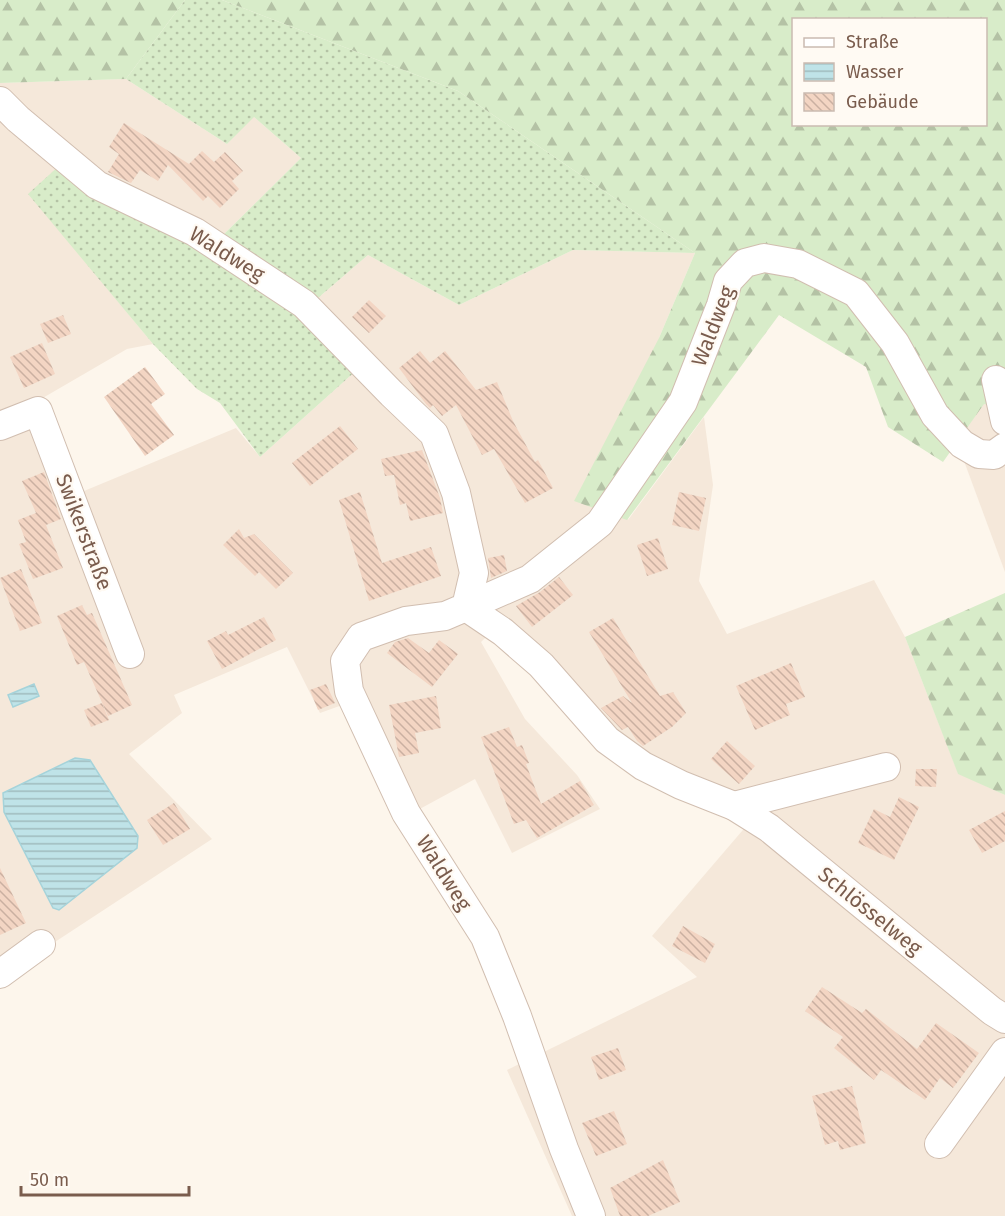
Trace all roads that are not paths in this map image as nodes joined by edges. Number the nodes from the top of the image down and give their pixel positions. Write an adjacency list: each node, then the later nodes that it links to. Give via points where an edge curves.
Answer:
1 (0, 101): 6 (street, Waldweg, via 97,185 195,232 304,304 434,434 456,493 474,573)
2 (996, 380): 3 (street)
3 (1005, 421)
4 (0, 426): 7 (street, Swikerstraße, via 38,411)
5 (1005, 447): 6 (street, Waldweg, via 994,455 979,454 962,444 935,415 895,344 856,293 798,264 764,258 745,263 728,281 683,402 600,524 530,579)
6 (466, 607): 9 (street, Schlösselweg, via 541,665 607,740 643,766); 15 (street, Waldweg, via 445,616 406,621 361,637 345,661 350,691 406,813 485,937)
7 (130, 654)
8 (886, 767): 9 (street)
9 (734, 806): 12 (street, Schlösselweg, via 769,828)
10 (41, 944): 11 (street)
11 (0, 974)
12 (1005, 1019)
13 (1005, 1052): 14 (street)
14 (939, 1144)
15 (591, 1216)

